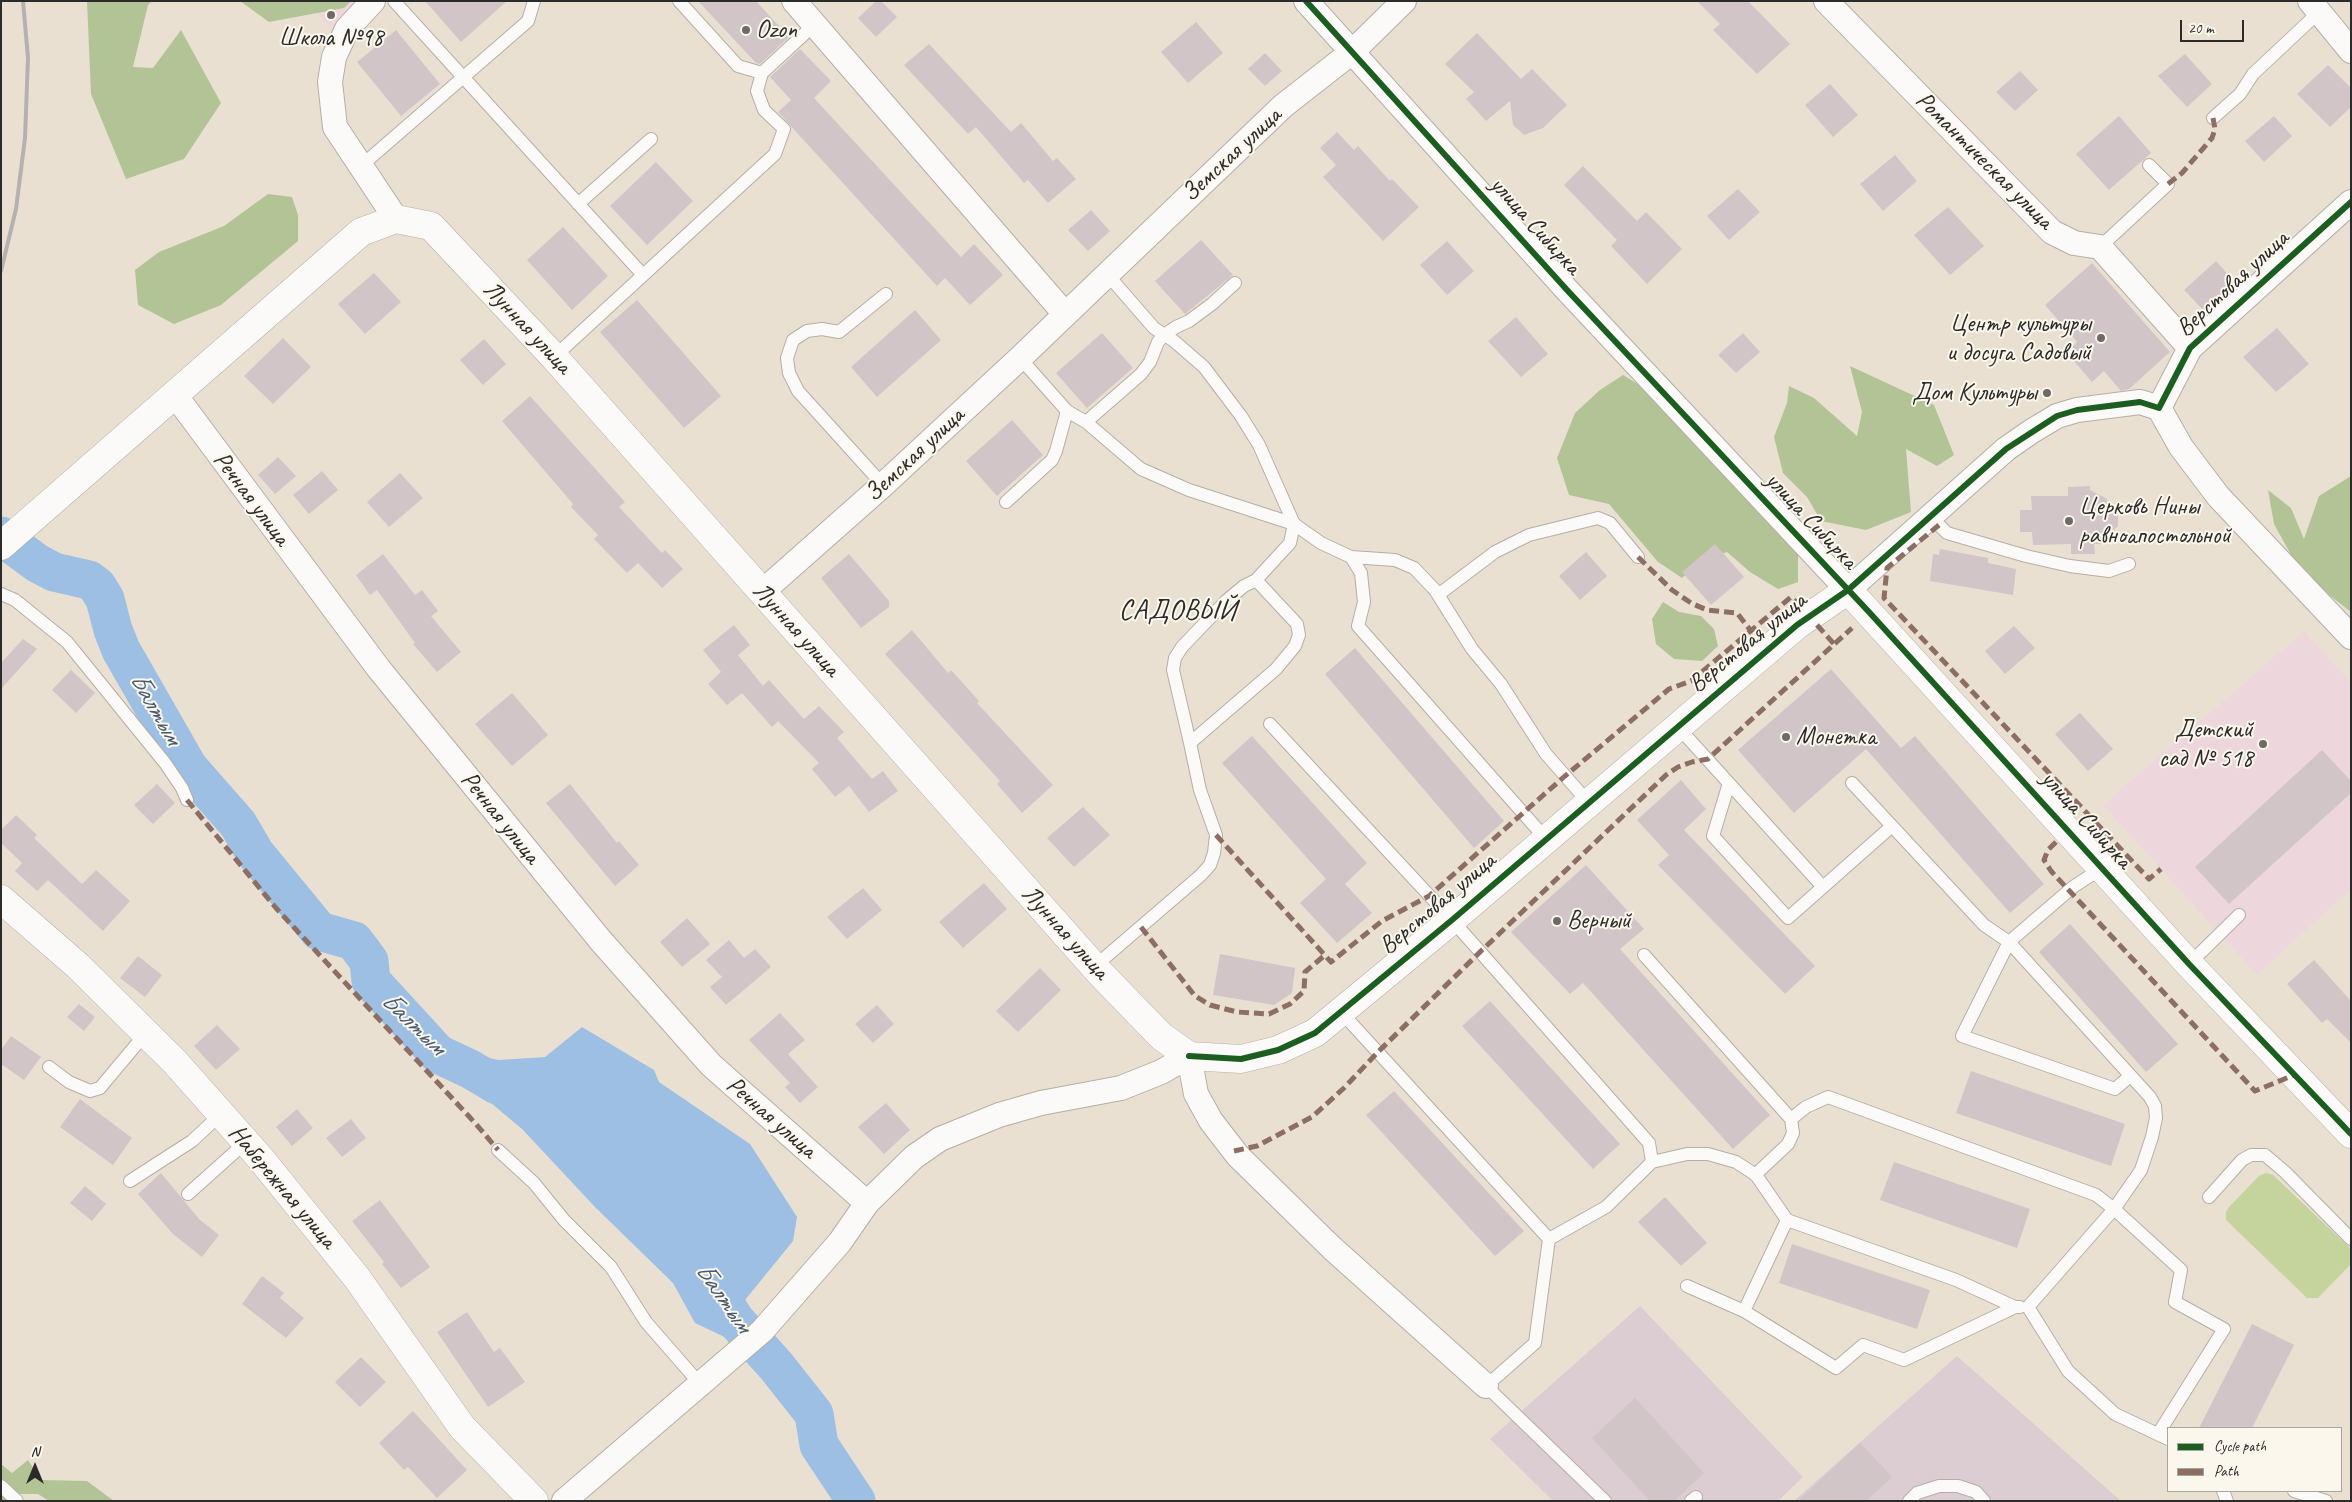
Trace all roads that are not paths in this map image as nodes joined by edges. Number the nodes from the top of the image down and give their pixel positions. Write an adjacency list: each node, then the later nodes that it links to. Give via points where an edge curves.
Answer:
1 (373, 1): 18 (street, via 347,29 334,58 330,82 335,127)
2 (394, 1): 14 (lane)
3 (534, 1): 14 (lane, via 528,21)
4 (679, 1): 13 (lane, via 738,66)
5 (794, 1): 10 (street)
6 (1306, 1): 12 (street, улица Сибирка)
7 (1404, 1): 12 (street, Земская улица)
8 (1826, 1): 22 (street, Романтическая улица, via 2052,232 2074,243)
9 (2314, 7): 11 (street); 15 (lane, via 2253,74 2240,94)
10 (815, 24): 13 (lane); 27 (street)
11 (2351, 51)
12 (1352, 52): 23 (street, Земская улица, via 1283,106); 45 (street, улица Сибирка, via 1567,290)
13 (762, 73): 24 (lane, via 757,91 764,110 784,129 775,154)
14 (463, 78): 18 (lane); 20 (lane)
15 (2213, 118)
16 (650, 139): 20 (lane)
17 (2149, 165): 22 (lane, via 2168,184)
18 (361, 166): 21 (street)
19 (2351, 202): 29 (street, Верстовая улица)
20 (578, 204): 24 (lane)
21 (396, 219): 30 (street, Лунная улица, via 431,226); 32 (street, via 361,232)
22 (2100, 247): 29 (street)
23 (1107, 274): 27 (street, Земская улица); 28 (lane, via 1154,328)
24 (643, 275): 30 (lane)
25 (1235, 282): 28 (lane, via 1212,304)
26 (886, 294): 36 (lane, via 839,332 807,331 793,340 787,358 788,373 798,391)
27 (1065, 314): 31 (street, Земская улица)
28 (1164, 335): 35 (lane, via 1141,374); 39 (lane, via 1204,367 1260,445)
29 (2190, 348): 33 (street, Верстовая улица)
30 (554, 357): 46 (street, Лунная улица)
31 (1020, 358): 34 (lane); 36 (street, Земская улица)
32 (176, 395): 40 (street); 83 (street, Речная улица, via 379,669 601,940 711,1065)
33 (2158, 408): 38 (street, Верстовая улица, via 2140,402 2077,410 2057,416 2006,449); 49 (street, via 2181,447 2218,496)
34 (1066, 411): 35 (lane); 37 (lane, via 1052,460)
35 (1086, 422): 39 (lane, via 1141,469 1189,490)
36 (883, 485): 46 (street, Земская улица)
37 (1006, 502)
38 (1930, 516): 43 (lane, via 1947,533 2035,558 2108,570); 45 (street, Верстовая улица)
39 (1294, 524): 41 (lane, via 1321,543); 44 (lane, via 1290,543)
40 (1, 546)
41 (1351, 557): 48 (lane, via 1395,560 1414,568); 58 (lane, via 1362,582 1364,602 1358,626)
42 (1638, 557): 48 (lane, via 1610,523 1598,518 1529,536 1496,552)
43 (2129, 564)
44 (1256, 580): 52 (lane, via 1226,601 1175,658 1173,670); 52 (lane, via 1297,624 1299,635 1295,646 1276,669)
45 (1848, 590): 51 (street, Верстовая улица, via 1798,625); 59 (street, улица Сибирка)
46 (762, 592): 67 (street, Лунная улица)
47 (1, 594): 55 (lane, via 15,600 67,642 165,763)
48 (1438, 595): 56 (lane, via 1546,754)
49 (2351, 637)
50 (1270, 724): 63 (lane)
51 (1678, 726): 54 (lane); 56 (street, Верстовая улица)
52 (1190, 743): 67 (lane, via 1200,790 1216,835 1210,865)
53 (1852, 783): 57 (lane)
54 (1729, 784): 60 (lane); 60 (lane, via 1713,836 1788,918)
55 (187, 800)
56 (1588, 802): 58 (street, Верстовая улица)
57 (1892, 826): 60 (lane); 64 (lane, via 1984,925)
58 (1546, 839): 63 (street, Верстовая улица)
59 (2102, 868): 64 (lane, via 2073,887); 66 (street, улица Сибирка)
60 (1822, 887)
61 (1, 900): 69 (street, Набережная улица, via 78,966)
62 (2239, 915): 66 (lane)
63 (1452, 920): 68 (street, Верстовая улица); 78 (lane, via 1649,1143)
64 (2009, 942): 72 (lane); 72 (lane, via 1962,1036 2115,1089)
65 (1644, 955): 74 (lane)
66 (2189, 964): 75 (street, улица Сибирка)
67 (1094, 967): 70 (street, Лунная улица, via 1161,1036)
68 (1341, 1012): 70 (street, Верстовая улица, via 1315,1033 1278,1050 1241,1059); 86 (lane)
69 (146, 1033): 71 (lane, via 100,1088 90,1091 68,1082); 73 (street, Набережная улица)
70 (1189, 1056): 83 (street, via 1161,1072 1121,1088 1041,1103 966,1127 914,1157); 93 (street, via 1196,1094 1211,1121 1238,1156 1332,1248)
71 (49, 1067)
72 (2130, 1076): 84 (lane, via 2150,1097 2156,1118 2141,1170)
73 (221, 1114): 76 (street, Набережная улица); 80 (lane, via 192,1140)
74 (1791, 1120): 79 (lane, via 1793,1133 1788,1144); 84 (lane, via 1806,1107 1828,1097 2096,1195)
75 (2351, 1134)
76 (246, 1142): 81 (lane); 99 (street, Набережная улица, via 357,1278 462,1427)
77 (498, 1150): 92 (lane, via 534,1183 564,1220 611,1267 646,1322)
78 (1652, 1162): 79 (lane, via 1687,1154 1708,1154 1736,1162); 86 (lane, via 1606,1207)
79 (1756, 1174): 85 (lane)
80 (130, 1181)
81 (188, 1194)
82 (2209, 1198): 87 (lane, via 2242,1160 2251,1155 2266,1155)
83 (867, 1203): 92 (street, via 840,1242 762,1330)
84 (2114, 1208): 90 (lane); 94 (lane, via 2181,1270 2175,1302 2224,1329)
85 (1786, 1220): 89 (lane, via 1956,1280); 91 (lane)
86 (1549, 1239): 93 (lane, via 1535,1343)
87 (2351, 1239)
88 (1687, 1286): 91 (lane)
89 (2015, 1307): 90 (lane); 91 (lane, via 1904,1360 1863,1345 1836,1368)
90 (2028, 1307): 95 (lane, via 2068,1371 2115,1414)
91 (1744, 1310)
92 (700, 1384): 100 (street)
93 (1486, 1386): 101 (lane)
94 (2169, 1427)
95 (2163, 1437)
96 (1, 1486): 98 (lane)
97 (2297, 1492): 104 (lane)
98 (17, 1501)
99 (534, 1501)
100 (564, 1501)
101 (1606, 1501)
102 (1909, 1501): 103 (lane, via 1917,1493 1939,1486 1958,1486 1976,1492)
103 (1984, 1501)
104 (2326, 1501)

